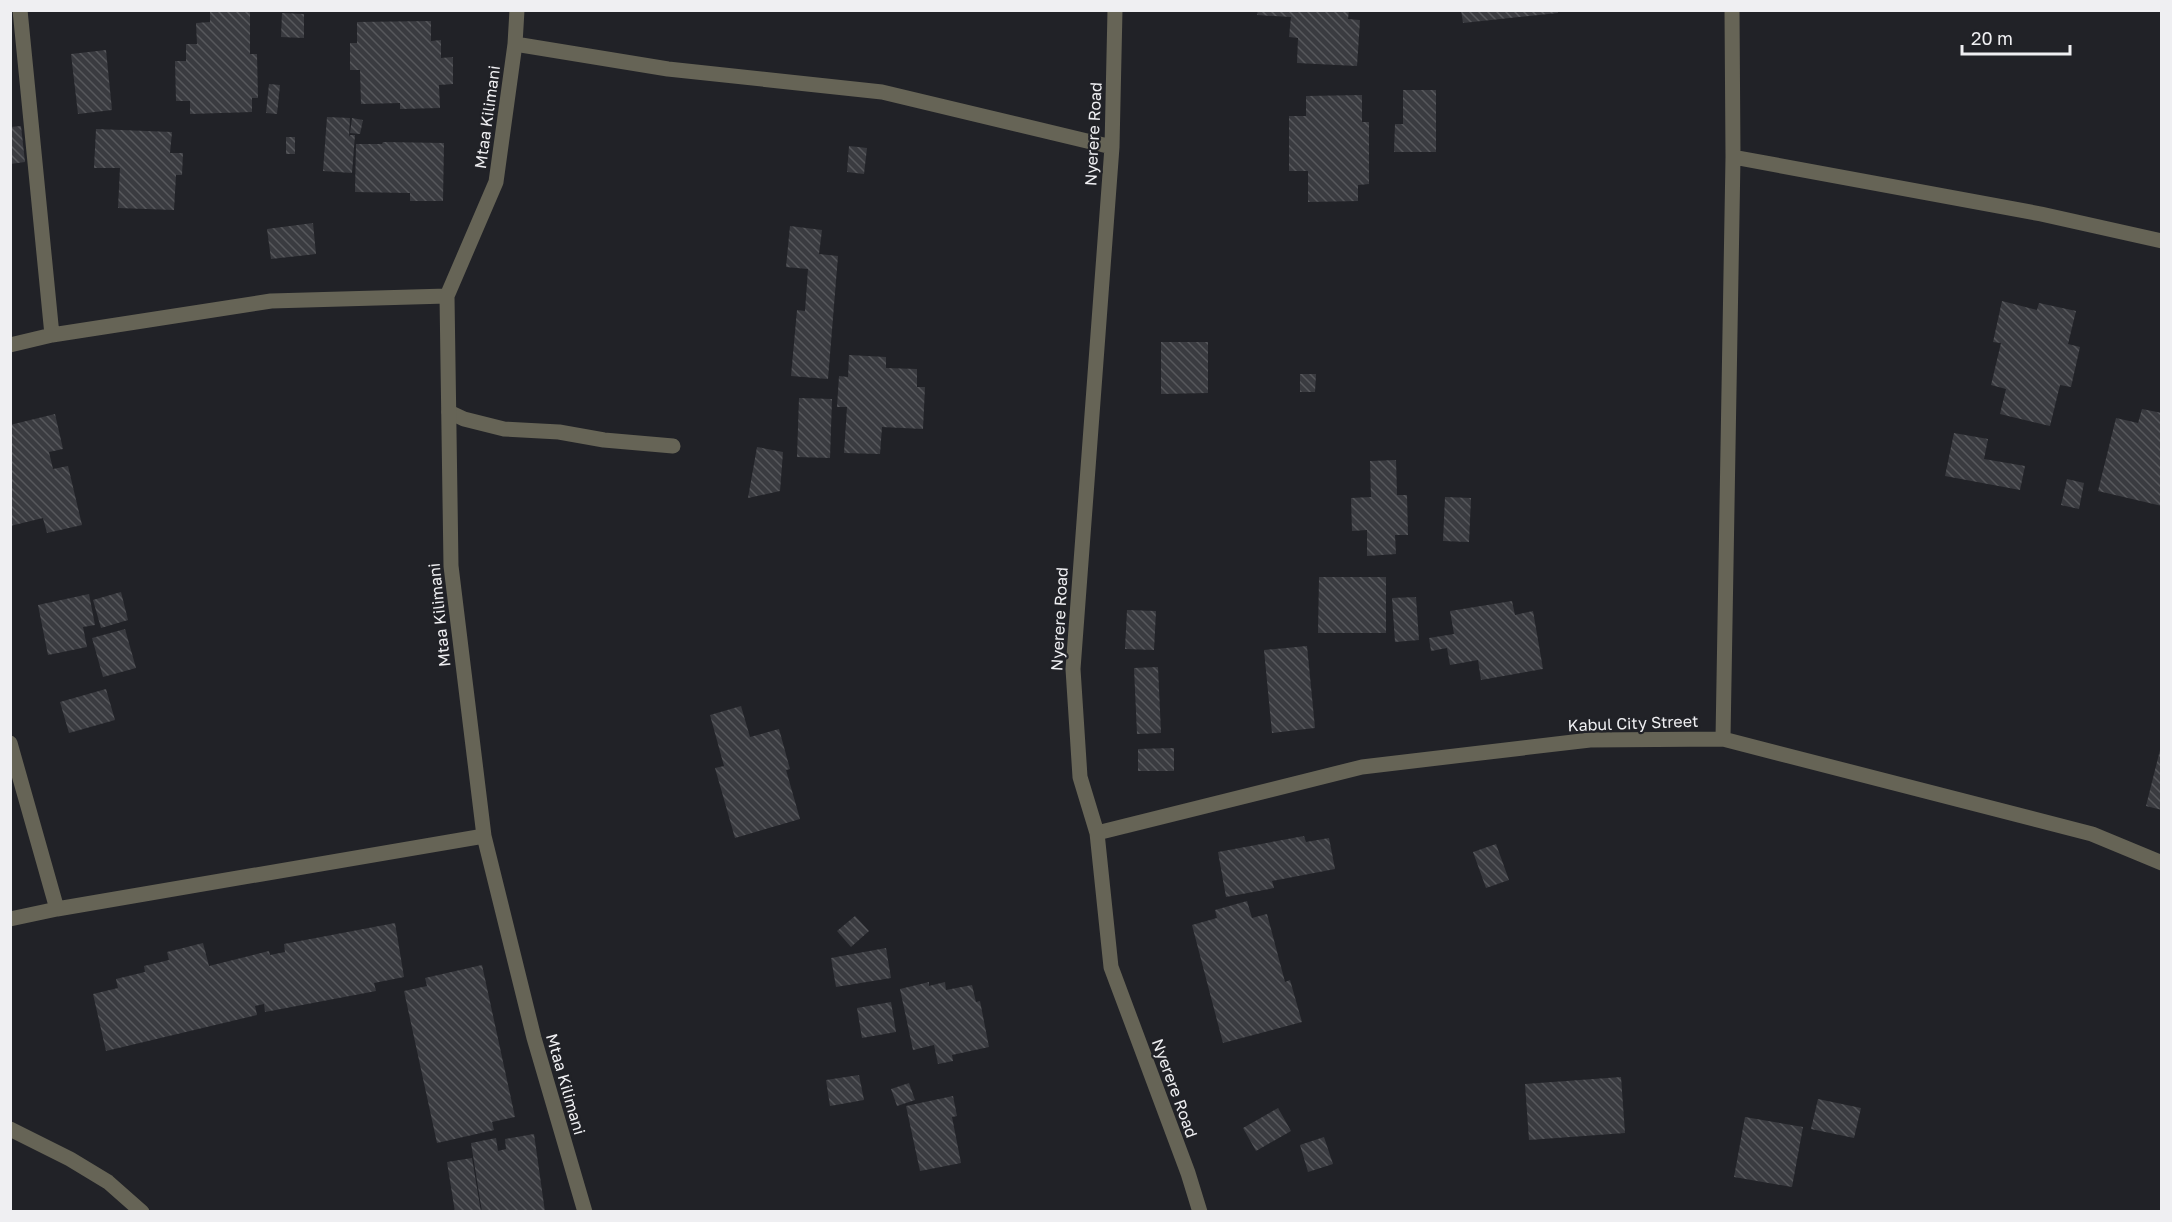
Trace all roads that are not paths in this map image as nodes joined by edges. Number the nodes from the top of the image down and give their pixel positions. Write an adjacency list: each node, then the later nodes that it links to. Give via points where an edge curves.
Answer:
1 (517, 10): 5 (street, Mtaa Kilimani)
2 (1115, 10): 6 (street, Nyerere Road)
3 (1732, 10): 7 (street)
4 (17, 14): 10 (street)
5 (515, 44): 6 (street, via 668,69 882,92); 9 (street, Mtaa Kilimani, via 496,182)
6 (1112, 147): 16 (street, Nyerere Road, via 1073,669 1080,777)
7 (1733, 157): 8 (street, via 2041,214); 14 (street)
8 (2162, 241)
9 (447, 296): 10 (street, via 271,301); 12 (street, Mtaa Kilimani)
10 (52, 335): 11 (street)
11 (10, 345)
12 (449, 412): 13 (street, via 504,429); 17 (street, Mtaa Kilimani, via 451,566)
13 (673, 446)
14 (1723, 739): 16 (street, Kabul City Street, via 1590,740 1362,767); 18 (street, Kabul City Street, via 2092,834)
15 (10, 743): 19 (street)
16 (1097, 834): 24 (street, Nyerere Road, via 1111,967)
17 (484, 836): 19 (street); 23 (street, Mtaa Kilimani, via 534,1038)
18 (2162, 863)
19 (57, 909): 20 (street)
20 (10, 919)
21 (10, 1129): 22 (street, via 108,1182)
22 (142, 1212)
23 (585, 1212)
24 (1200, 1212)

